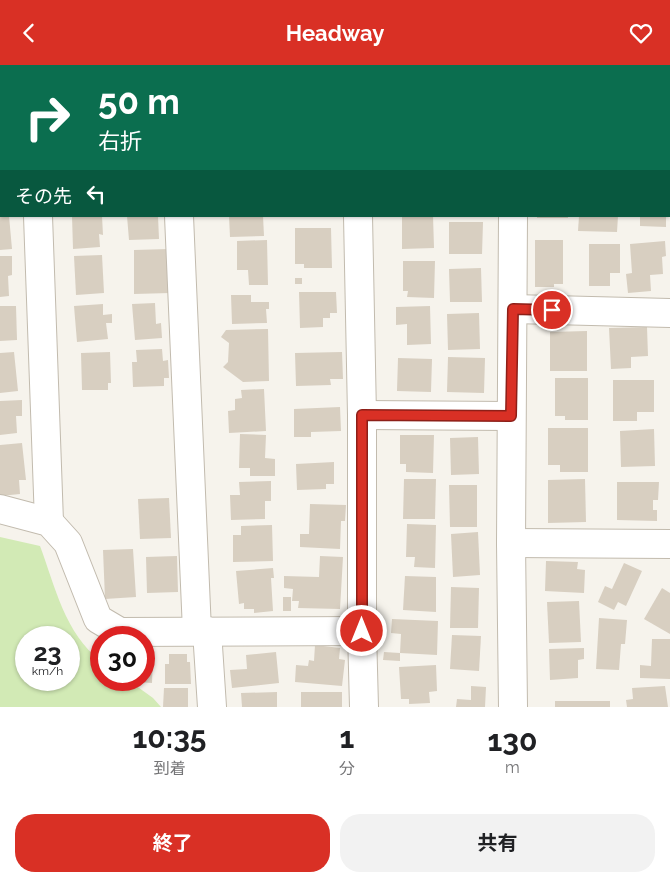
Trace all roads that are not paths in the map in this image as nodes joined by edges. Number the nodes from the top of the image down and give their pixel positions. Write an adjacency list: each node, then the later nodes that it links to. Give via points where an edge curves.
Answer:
1 (38, 217): 10 (street)
2 (178, 217): 13 (street)
3 (358, 217): 7 (street)
4 (514, 217): 5 (street)
5 (513, 309): 6 (street); 8 (street)
6 (670, 313)
7 (362, 415): 8 (street); 14 (street)
8 (511, 416): 11 (street)
9 (0, 509): 10 (street)
10 (49, 521): 13 (street, via 68,543 98,619 120,632)
11 (511, 543): 12 (street); 17 (street)
12 (670, 544)
13 (202, 631): 14 (street); 15 (street)
14 (362, 631): 16 (street)
15 (212, 707)
16 (364, 707)
17 (513, 707)

